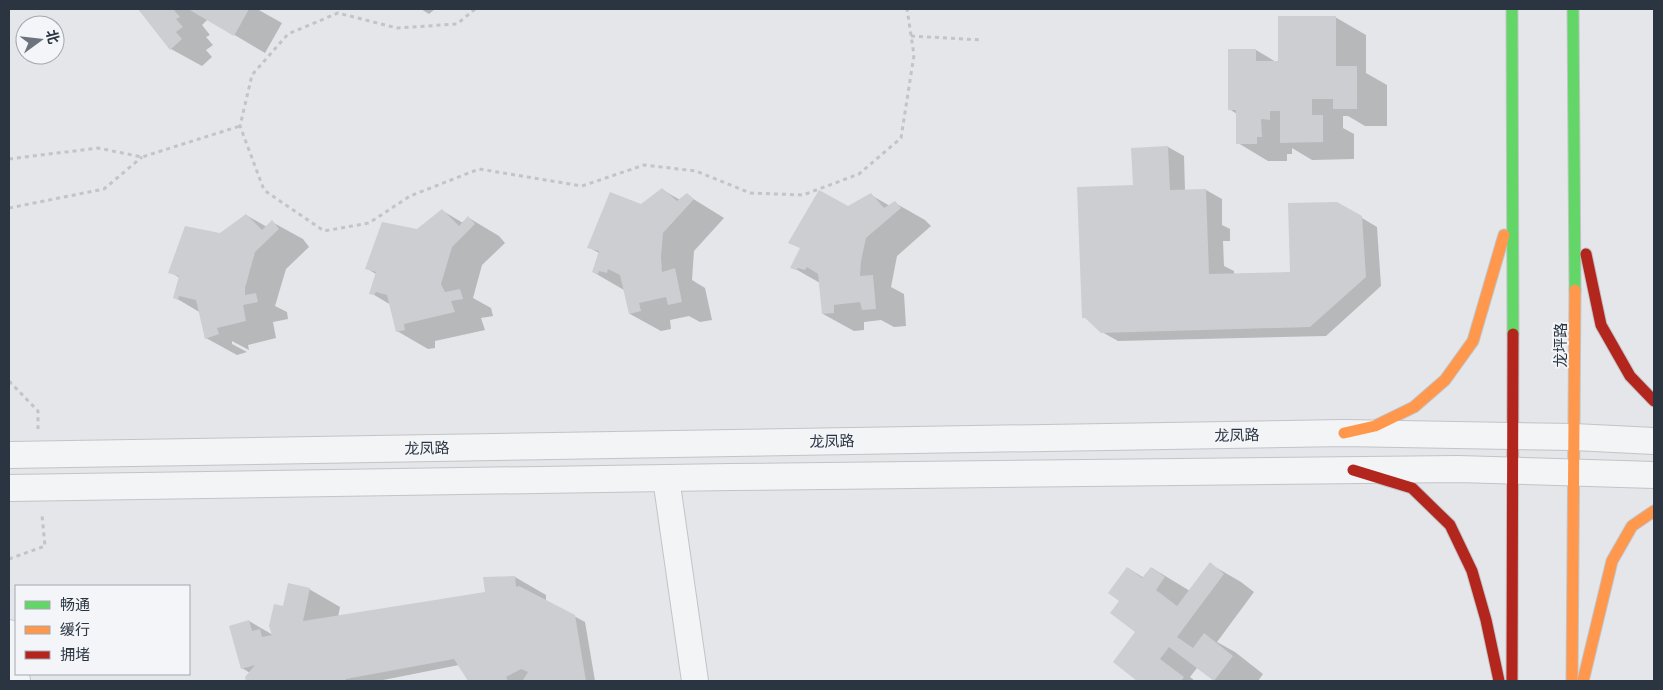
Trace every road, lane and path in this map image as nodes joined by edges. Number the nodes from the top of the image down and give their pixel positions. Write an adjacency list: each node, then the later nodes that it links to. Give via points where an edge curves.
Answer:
1 (475, 9): 7 (path, via 457,24 397,28 338,13 288,34 252,75)
2 (907, 9): 5 (path)
3 (1512, 9): 12 (main road)
4 (1573, 9): 10 (main road, 龙坪路)
5 (911, 36): 6 (path); 7 (path, via 914,55 901,138 859,174 803,195 750,193 696,171 644,165 582,186 479,169 410,196 368,223 324,231 264,190)
6 (982, 40)
7 (240, 126): 8 (path)
8 (142, 157): 9 (path, via 98,148); 11 (path, via 104,189)
9 (9, 159)
10 (1574, 200): 13 (main road, via 1601,325 1630,376); 16 (main road, 龙坪路)
11 (9, 208)
12 (1512, 208): 14 (main road, via 1474,341 1445,380 1414,407 1375,426); 15 (main road)
13 (1654, 401)
14 (1344, 433): 15 (street, 龙凤路); 18 (street, 龙凤路)
15 (1514, 436): 16 (street, 龙凤路); 20 (main road)
16 (1574, 437): 17 (street, 龙凤路); 21 (main road, 龙坪路)
17 (1654, 441)
18 (9, 455)
19 (1353, 470): 20 (street); 23 (street); 29 (main road, via 1412,488 1450,525 1472,570)
20 (1514, 471): 21 (street); 30 (main road)
21 (1573, 472): 22 (street); 31 (main road, 龙坪路)
22 (1654, 475)
23 (666, 478): 24 (street); 28 (street)
24 (9, 488)
25 (1654, 511): 32 (main road, via 1632,526 1612,561)
26 (9, 633): 27 (street)
27 (15, 669)
28 (695, 681)
29 (1499, 681)
30 (1512, 681)
31 (1572, 681)
32 (1584, 681)

